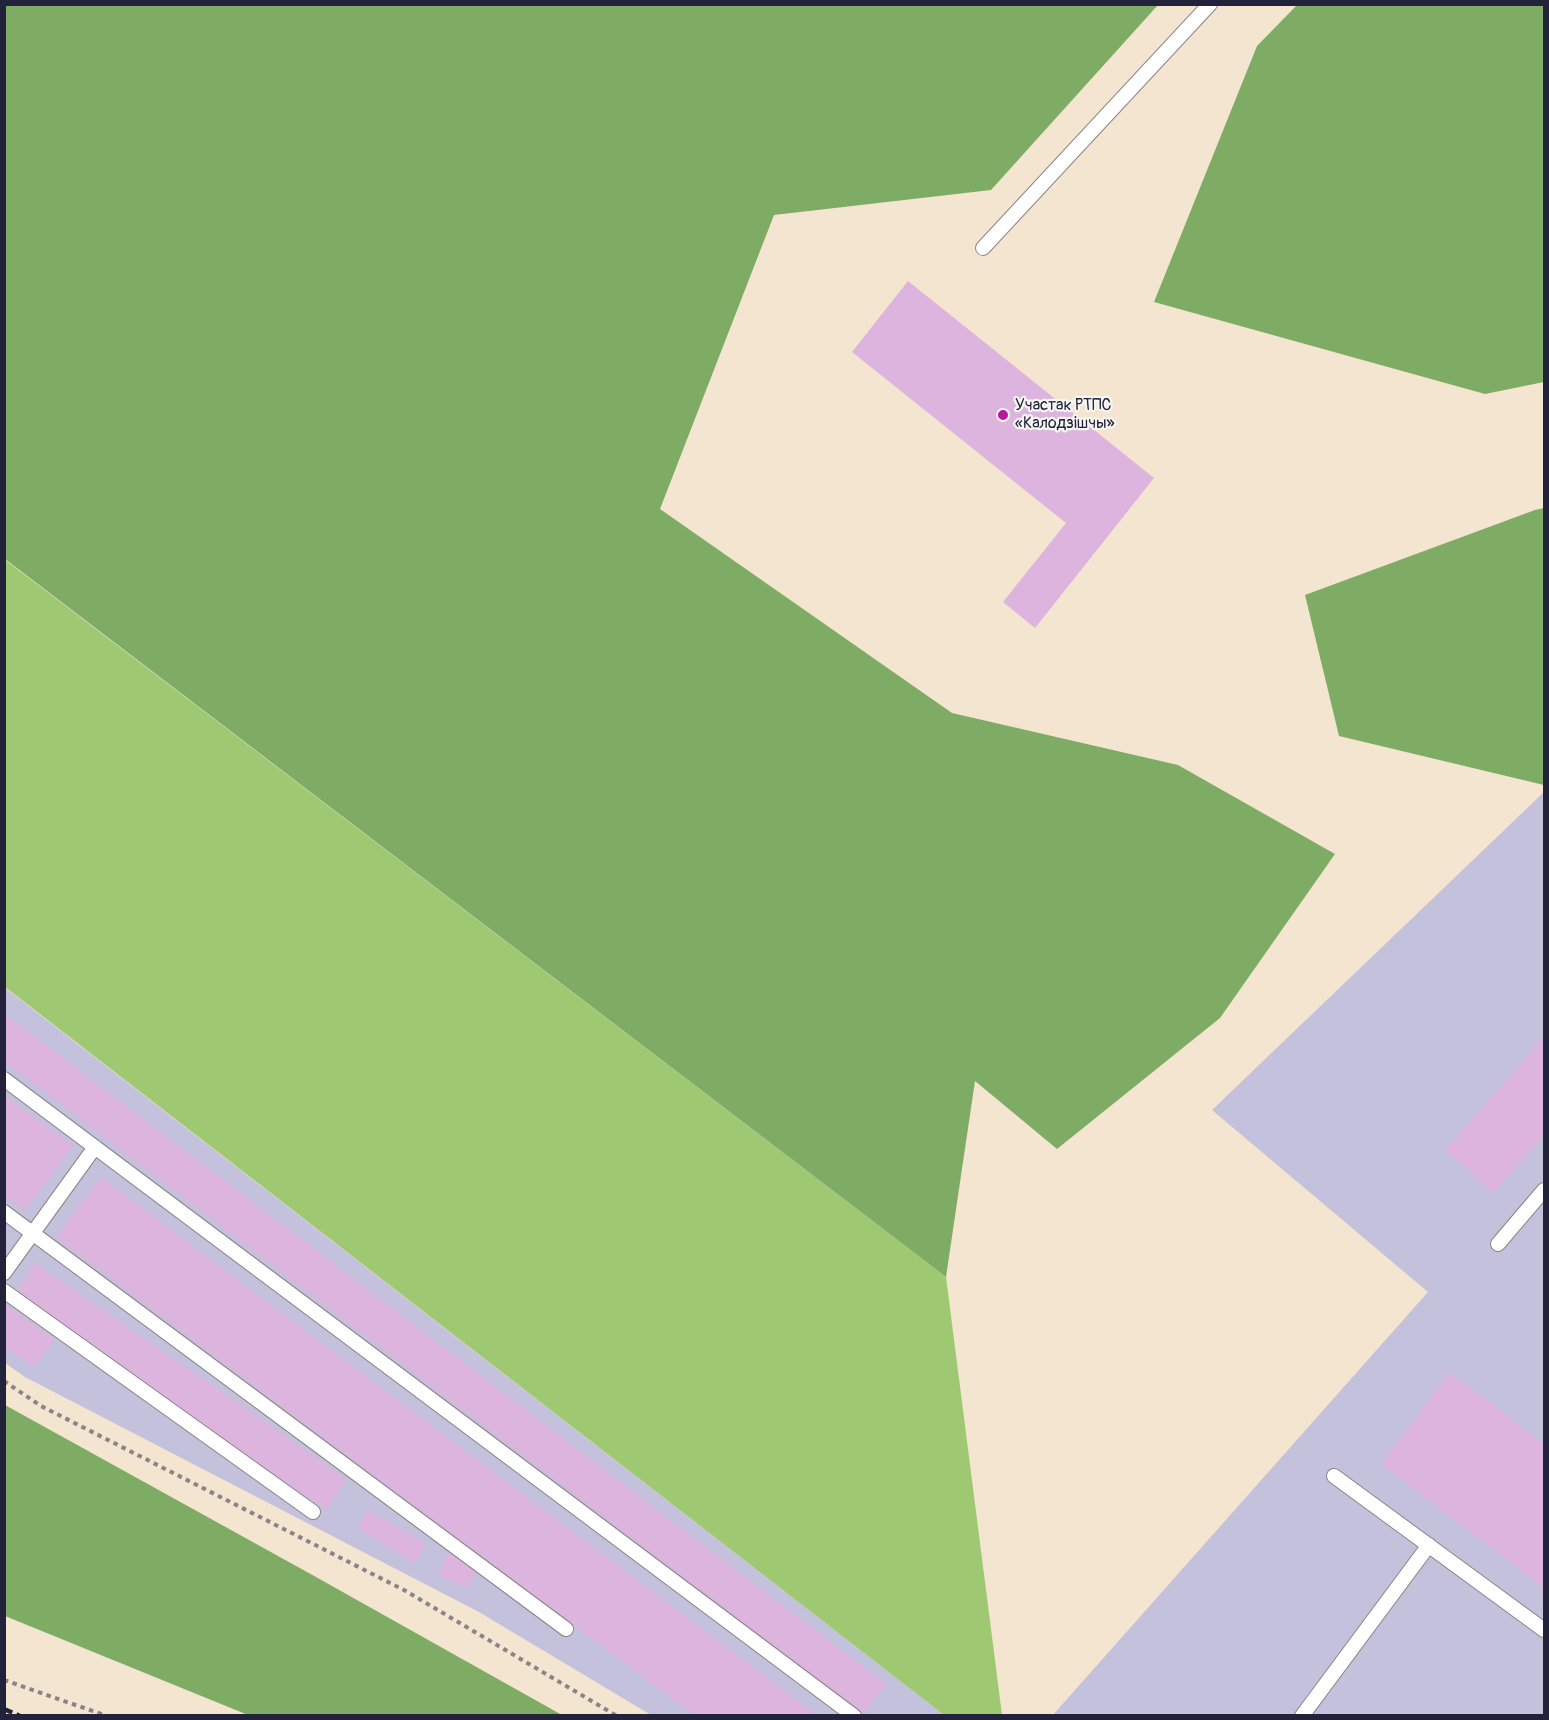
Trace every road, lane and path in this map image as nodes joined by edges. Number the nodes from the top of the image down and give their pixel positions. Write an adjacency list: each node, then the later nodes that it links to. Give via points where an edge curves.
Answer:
1 (1210, 4): 2 (lane)
2 (983, 248)
3 (4, 1079): 4 (lane)
4 (95, 1147): 7 (lane); 20 (lane)
5 (1545, 1190): 8 (lane)
6 (4, 1212): 7 (lane)
7 (32, 1233): 9 (lane); 15 (lane)
8 (1498, 1244)
9 (4, 1273)
10 (4, 1291): 13 (lane)
11 (4, 1381): 19 (path, via 41,1406 404,1590)
12 (1334, 1476): 14 (lane)
13 (313, 1512)
14 (1429, 1545): 16 (lane); 21 (lane)
15 (566, 1629)
16 (1545, 1630)
17 (4, 1680): 18 (path)
18 (107, 1716)
19 (617, 1716)
20 (854, 1716)
21 (1302, 1716)

